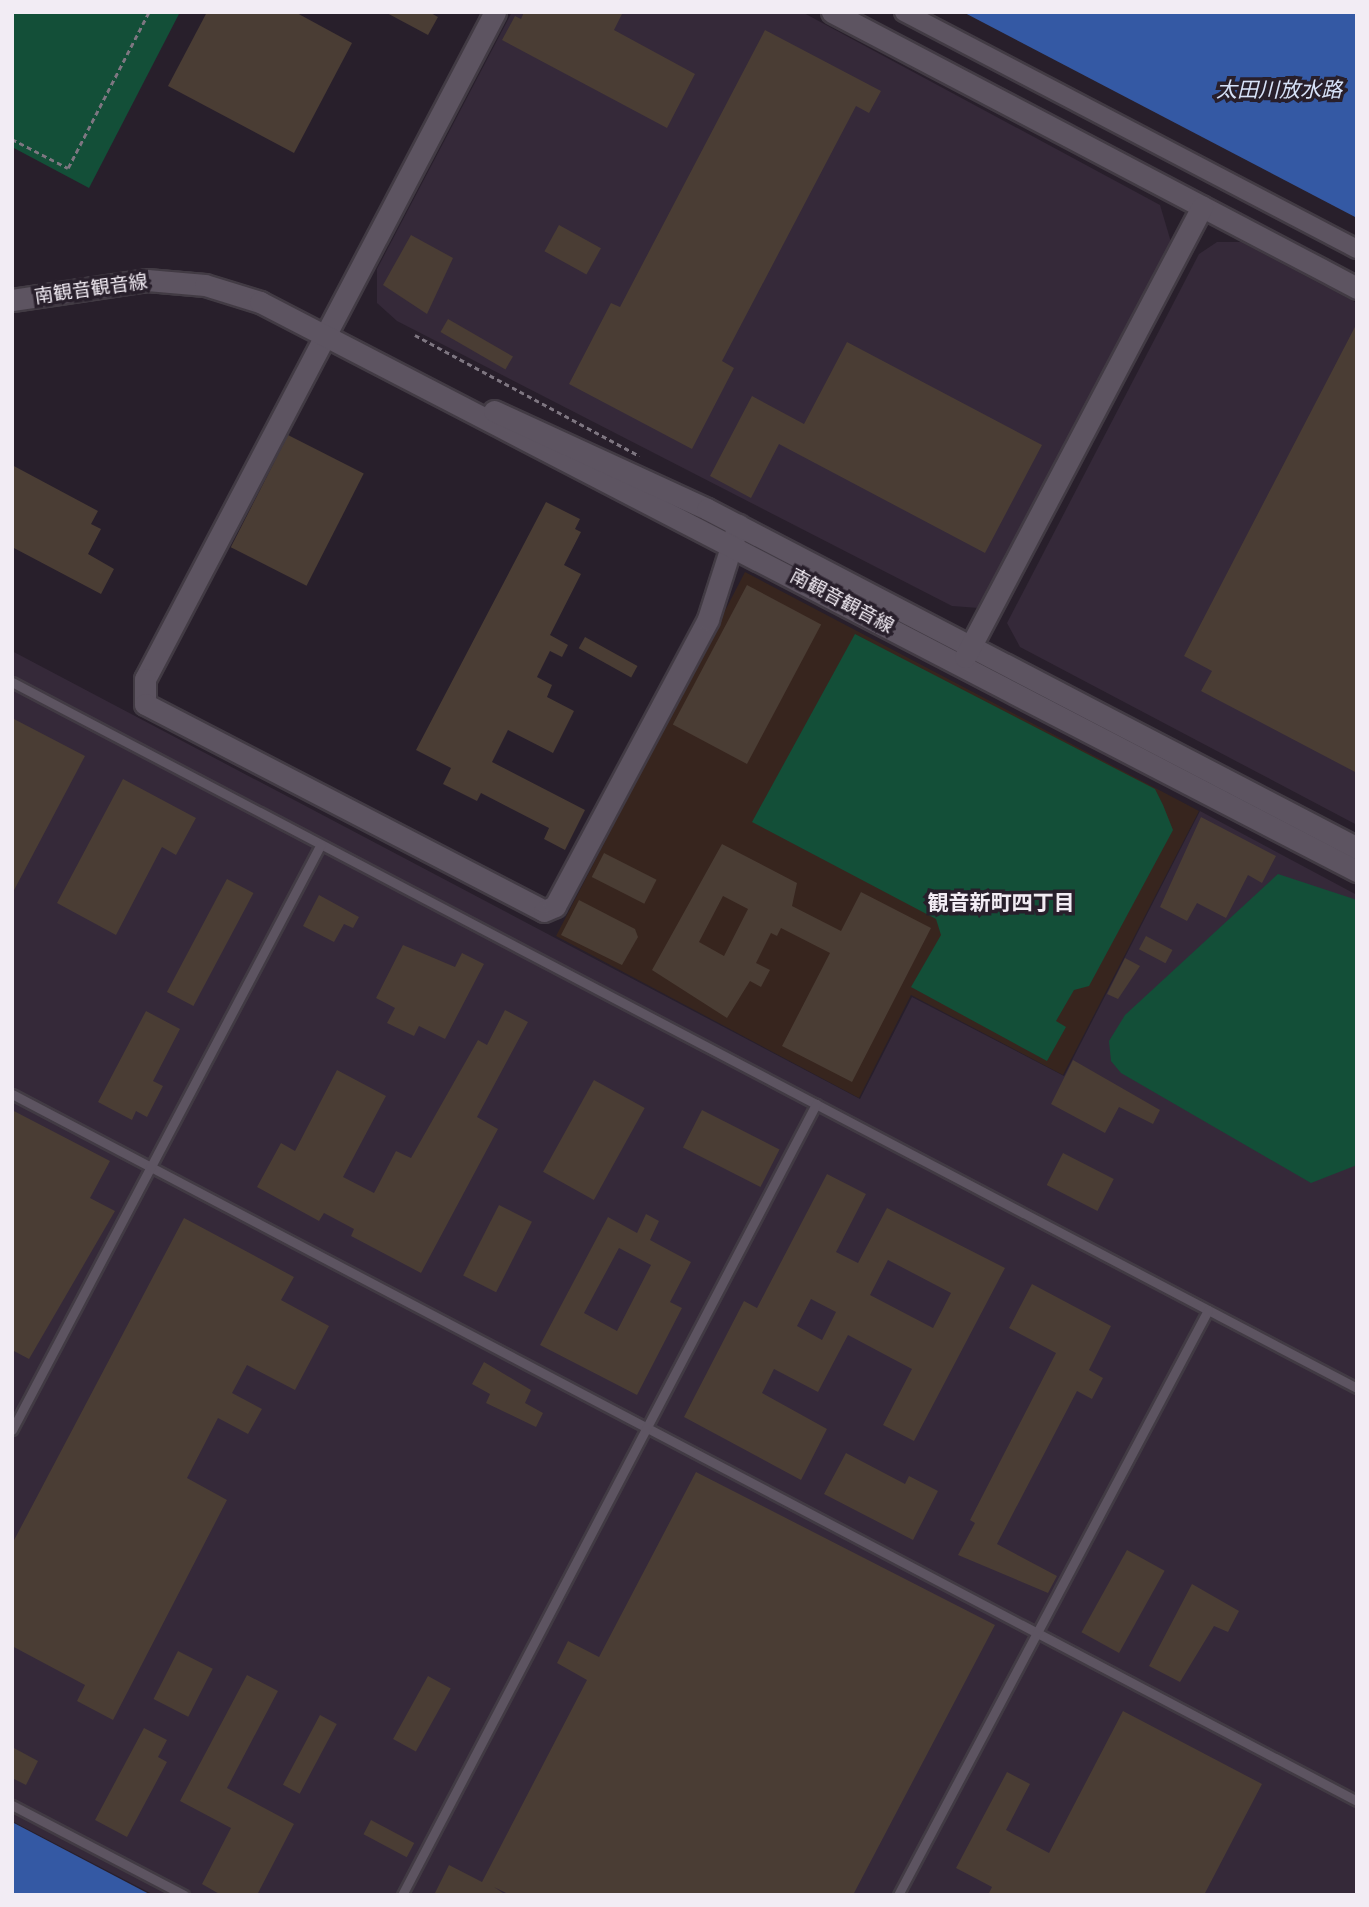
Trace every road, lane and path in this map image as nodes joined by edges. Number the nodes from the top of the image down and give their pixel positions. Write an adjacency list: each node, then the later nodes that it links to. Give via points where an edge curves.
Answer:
1 (149, 12): 5 (path, via 68,168)
2 (495, 12): 10 (street)
3 (832, 12): 6 (street)
4 (904, 12): 7 (street)
5 (12, 139)
6 (1202, 207): 8 (street); 12 (street)
7 (1357, 249)
8 (1357, 288)
9 (12, 300): 10 (street, 南観音観音線, via 125,282 190,282 260,302)
10 (326, 336): 11 (street, 南観音観音線); 11 (street, via 145,680 143,700 533,909 555,906 708,619)
11 (734, 534): 12 (street, 南観音観音線); 13 (street, 南観音観音線)
12 (971, 645): 13 (street); 16 (street, 南観音観音線)
13 (961, 664): 17 (street, 南観音観音線)
14 (12, 682): 15 (lane)
15 (321, 844): 19 (lane); 20 (lane)
16 (1357, 848)
17 (1357, 871)
18 (12, 1094): 20 (lane)
19 (816, 1104): 21 (lane); 23 (lane)
20 (150, 1167): 23 (lane); 24 (lane)
21 (1208, 1310): 22 (lane); 25 (lane)
22 (1357, 1388)
23 (646, 1427): 25 (lane); 29 (lane)
24 (12, 1430)
25 (1035, 1632): 26 (lane); 30 (lane)
26 (1357, 1801)
27 (12, 1805): 28 (lane)
28 (184, 1895)
29 (402, 1895)
30 (898, 1895)

